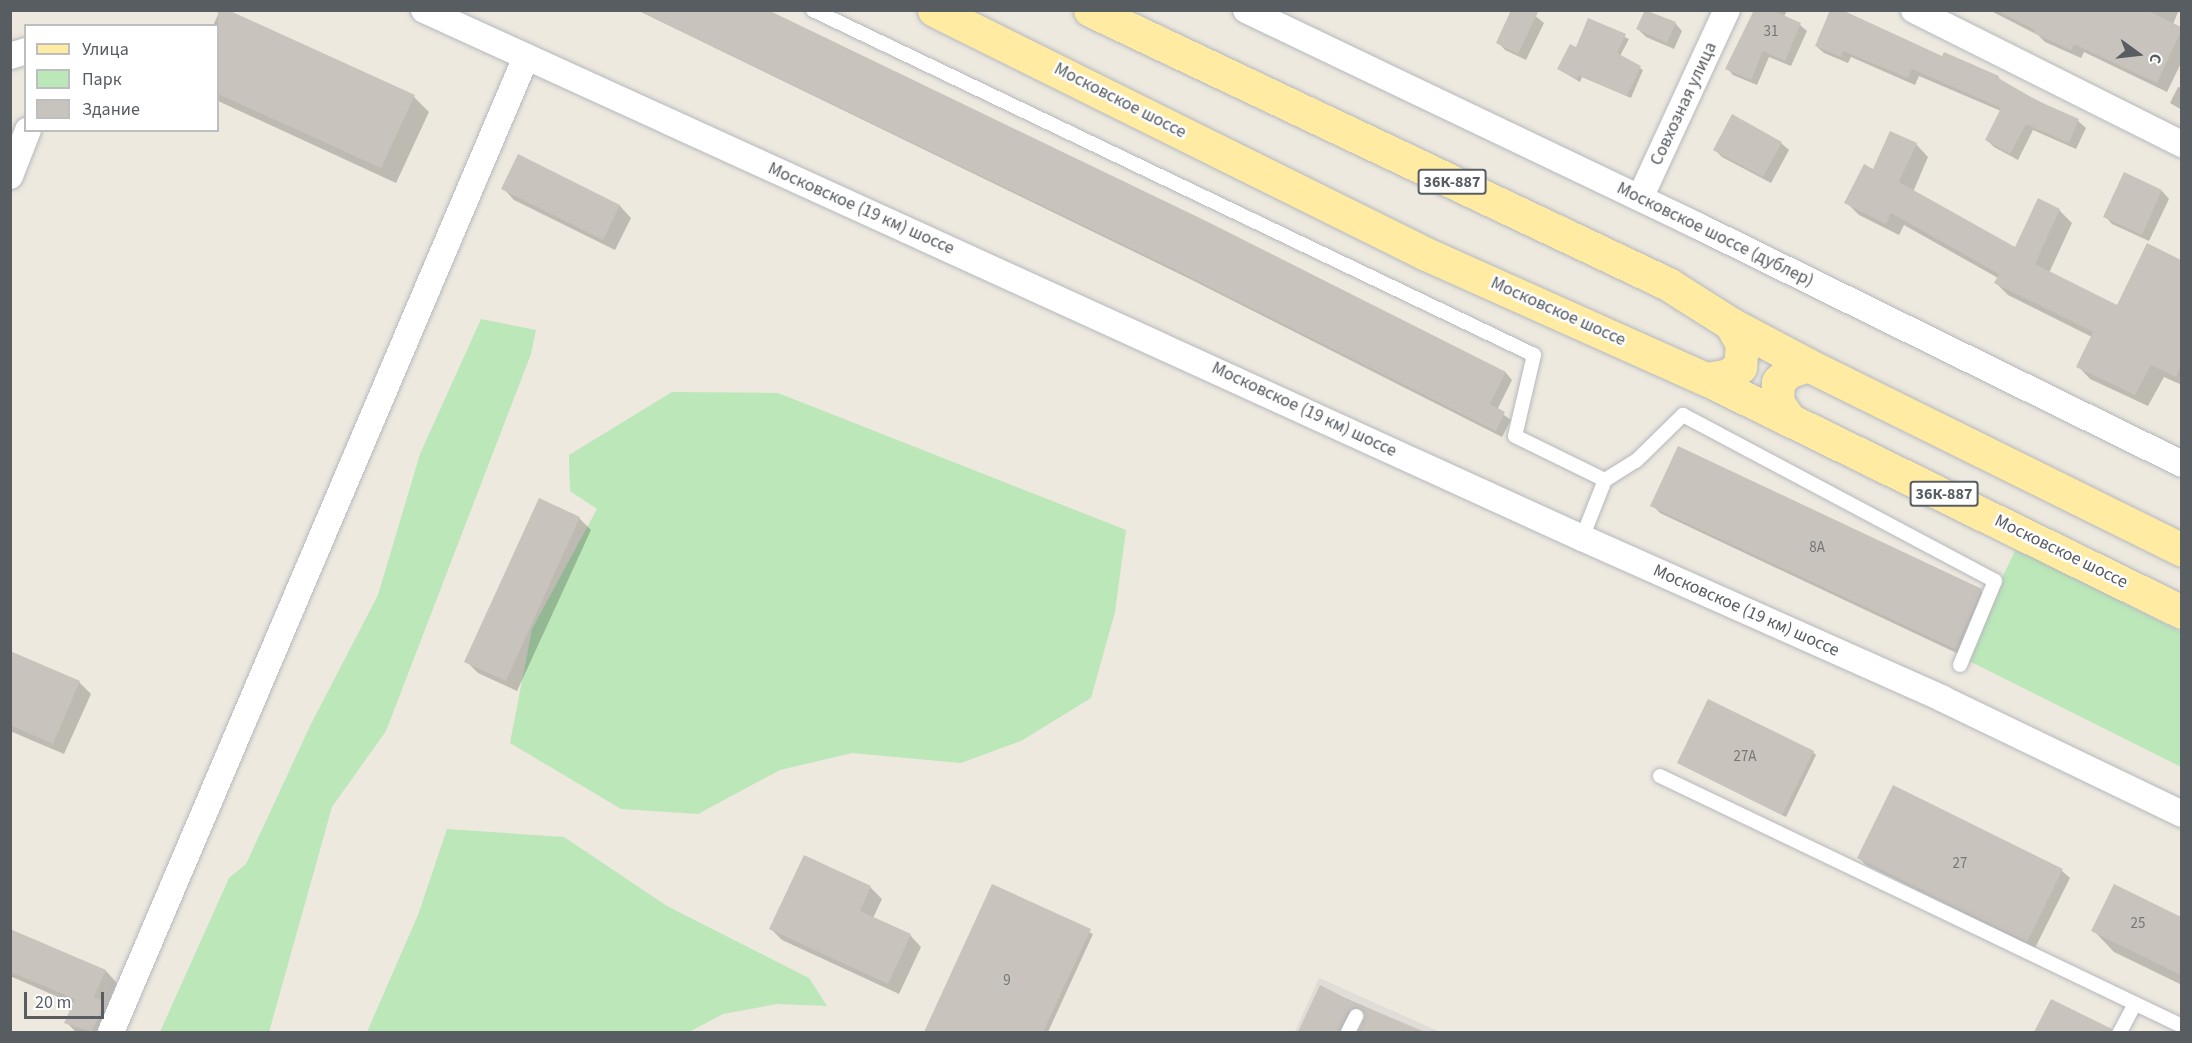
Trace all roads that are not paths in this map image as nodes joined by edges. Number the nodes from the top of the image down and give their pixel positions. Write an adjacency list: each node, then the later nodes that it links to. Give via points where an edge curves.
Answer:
1 (424, 10): 8 (street, Московское (19 км) шоссе)
2 (813, 10): 18 (lane, via 1534,355 1515,436)
3 (934, 10): 15 (main road, Московское шоссе / 36К-887, via 1426,254)
4 (1090, 10): 13 (main road, 36К-887, via 1668,284)
5 (1246, 10): 12 (street, Московское шоссе (дублер))
6 (1727, 10): 12 (street, Совхозная улица)
7 (1914, 10): 10 (street)
8 (526, 57): 19 (street, Московское (19 км) шоссе); 28 (street)
9 (27, 132): 11 (street)
10 (2181, 144)
11 (10, 176)
12 (1640, 198): 17 (street, Московское шоссе (дублер))
13 (1731, 324): 14 (main road, 36К-887); 15 (main road, via 1742,344 1740,367 1726,376)
14 (1808, 365): 16 (main road, via 1788,372 1778,382 1777,402); 20 (main road, 36К-887)
15 (1706, 379): 16 (main road, Московское шоссе / 36К-887)
16 (1789, 418): 21 (main road, Московское шоссе / 36К-887)
17 (2181, 464)
18 (1605, 480): 19 (lane); 22 (lane, via 1636,461 1683,415 1995,581)
19 (1582, 538): 24 (street, Московское (19 км) шоссе, via 1943,699)
20 (2181, 550)
21 (2181, 612)
22 (1960, 665)
23 (1660, 776): 25 (lane)
24 (2181, 813)
25 (2135, 1004): 27 (lane); 30 (lane)
26 (1356, 1016): 29 (lane)
27 (2181, 1026)
28 (111, 1032)
29 (1348, 1032)
30 (2121, 1032)

